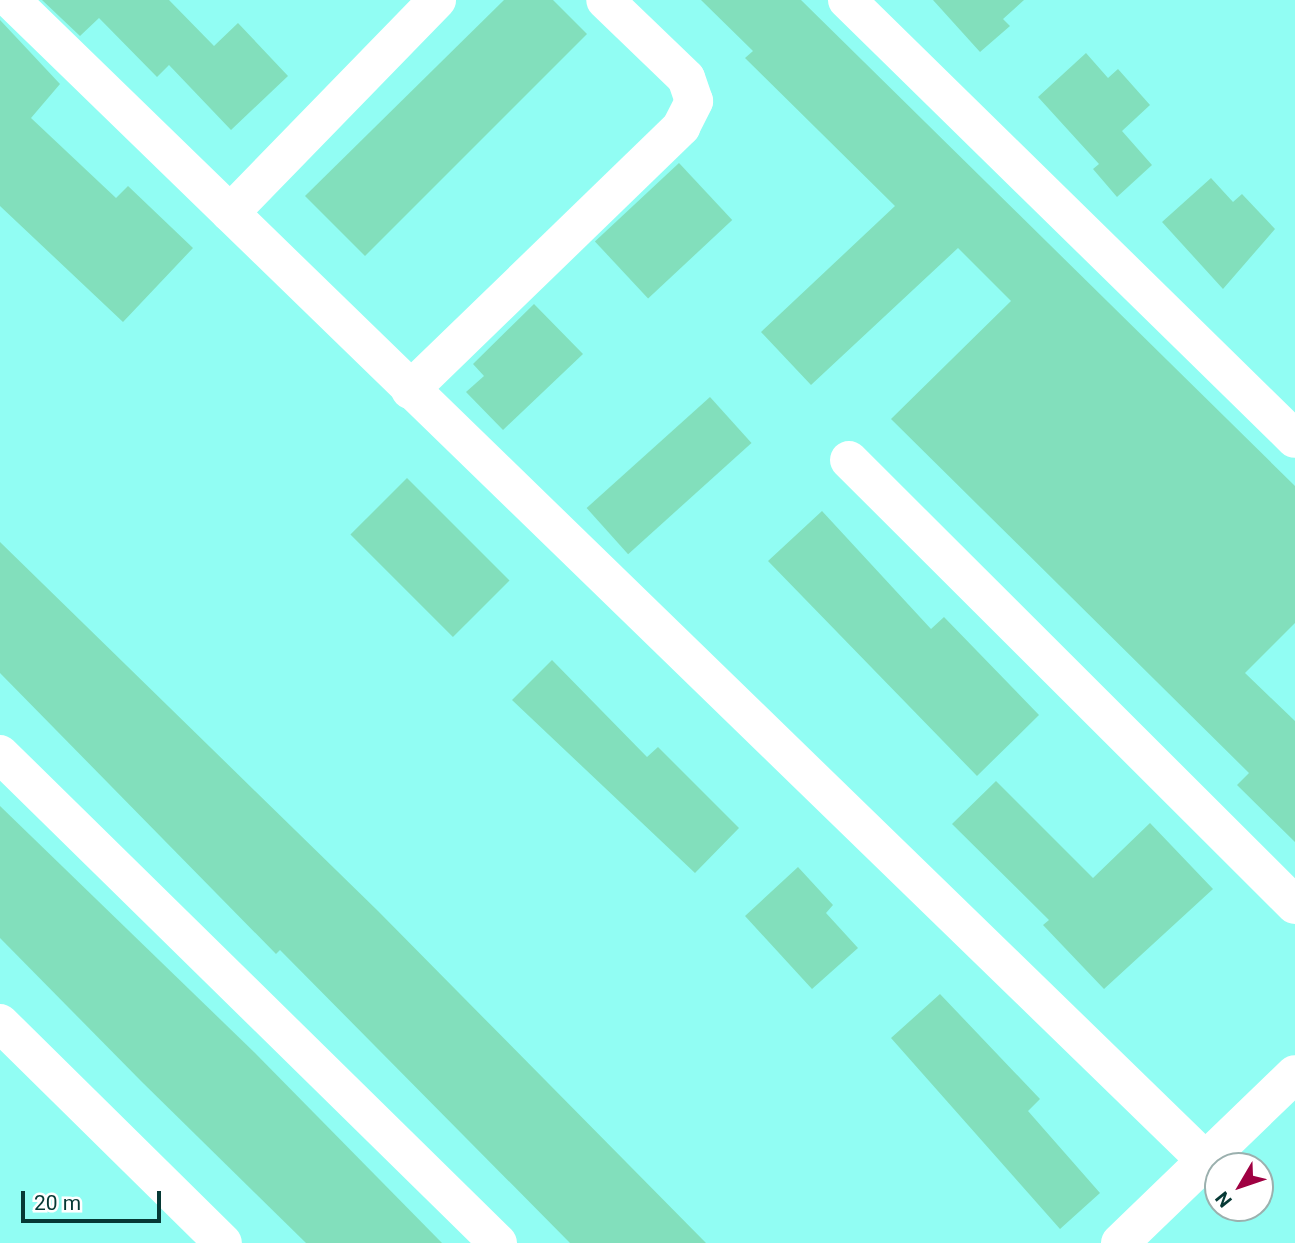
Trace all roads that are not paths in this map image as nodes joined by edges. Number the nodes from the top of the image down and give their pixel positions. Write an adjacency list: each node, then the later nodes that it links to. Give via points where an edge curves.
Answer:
1 (11, 0): 5 (street)
2 (437, 0): 5 (street)
3 (605, 0): 6 (street, via 686,79 694,101 681,127)
4 (848, 0): 7 (street)
5 (230, 213): 6 (street)
6 (410, 390): 14 (street)
7 (1295, 439)
8 (849, 460): 10 (street)
9 (0, 754): 16 (street)
10 (1295, 905)
11 (0, 1023): 15 (street)
12 (1295, 1073): 13 (street)
13 (1210, 1152)
14 (1204, 1158): 17 (street)
15 (223, 1243)
16 (498, 1243)
17 (1120, 1243)

